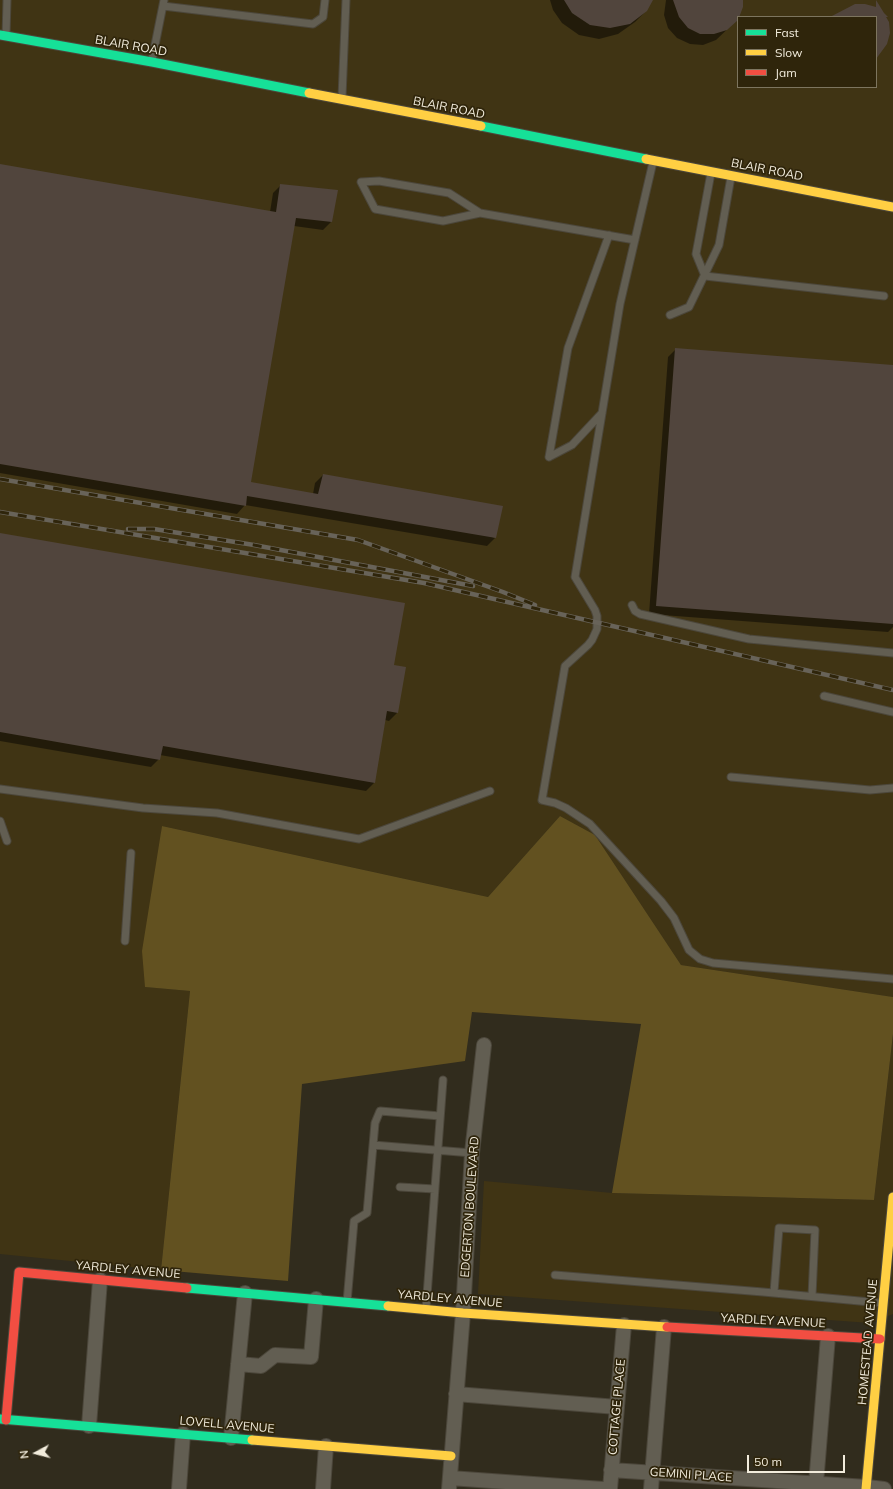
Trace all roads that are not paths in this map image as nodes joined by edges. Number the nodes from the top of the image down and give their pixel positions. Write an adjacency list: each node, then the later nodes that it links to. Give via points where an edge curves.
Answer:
1 (7, 0): 5 (lane)
2 (325, 0): 4 (lane, via 323,17 313,24)
3 (346, 0): 7 (lane)
4 (164, 3): 6 (lane)
5 (3, 35): 6 (street, BLAIR ROAD)
6 (152, 62): 7 (street, BLAIR ROAD)
7 (342, 100): 8 (street, BLAIR ROAD)
8 (654, 160): 9 (street, BLAIR ROAD); 14 (lane)
9 (711, 171): 10 (street, BLAIR ROAD); 15 (lane, via 696,254)
10 (731, 175): 11 (street, BLAIR ROAD); 15 (lane, via 719,245)
11 (893, 206)
12 (480, 213): 12 (lane, via 449,193 379,181 361,182 375,209 443,221); 13 (lane)
13 (609, 236): 14 (lane); 18 (lane, via 568,348 549,457 572,445)
14 (635, 240): 18 (lane, via 620,304)
15 (705, 276): 16 (lane); 17 (lane, via 689,307)
16 (884, 296)
17 (670, 315)
18 (602, 413): 31 (lane, via 575,577 595,610 597,629 588,645 565,666 542,800 566,808 590,824 661,901 674,918 689,950 700,958 713,963)
19 (632, 605): 20 (lane, via 640,614 749,639)
20 (893, 653)
21 (824, 696): 22 (lane)
22 (893, 712)
23 (731, 777): 24 (lane, via 870,790)
24 (893, 788)
25 (0, 789): 26 (lane, via 144,808 217,813 359,839)
26 (490, 791)
27 (0, 821): 28 (lane)
28 (7, 841)
29 (131, 853): 30 (lane)
30 (125, 941)
31 (893, 979)
32 (484, 1045): 37 (street, EDGERTON BOULEVARD)
33 (443, 1080): 34 (lane)
34 (440, 1116): 35 (lane, via 380,1111 375,1123); 36 (lane)
35 (373, 1145): 36 (lane); 47 (lane, via 367,1213 354,1221)
36 (438, 1150): 37 (lane); 39 (lane)
37 (472, 1153): 50 (street, EDGERTON BOULEVARD)
38 (400, 1187): 39 (lane)
39 (435, 1189): 49 (lane)
40 (893, 1197): 48 (street, HOMESTEAD AVENUE)
41 (555, 1275): 43 (lane)
42 (100, 1280): 44 (street, YARDLEY AVENUE); 58 (street, YARDLEY AVENUE, via 19,1272); 59 (street)
43 (774, 1292): 45 (lane); 45 (lane, via 779,1228 816,1230)
44 (245, 1293): 46 (street, YARDLEY AVENUE); 55 (street)
45 (812, 1296): 48 (lane)
46 (316, 1299): 47 (street, YARDLEY AVENUE); 55 (street, via 311,1357 275,1355 261,1366)
47 (347, 1302): 49 (street, YARDLEY AVENUE)
48 (883, 1303): 54 (street, HOMESTEAD AVENUE)
49 (426, 1309): 50 (street, YARDLEY AVENUE)
50 (463, 1313): 51 (street, YARDLEY AVENUE); 56 (street, EDGERTON BOULEVARD)
51 (624, 1325): 52 (street, YARDLEY AVENUE); 57 (street, COTTAGE PLACE)
52 (664, 1327): 53 (street, YARDLEY AVENUE); 65 (street)
53 (828, 1336): 54 (street, YARDLEY AVENUE); 67 (street)
54 (880, 1339): 68 (street, HOMESTEAD AVENUE)
55 (238, 1364): 61 (street)
56 (456, 1394): 57 (street); 63 (street, EDGERTON BOULEVARD)
57 (617, 1407): 64 (street, COTTAGE PLACE)
58 (3, 1419): 59 (street, LOVELL AVENUE)
59 (89, 1426): 60 (street, LOVELL AVENUE)
60 (183, 1434): 61 (street, LOVELL AVENUE); 69 (street)
61 (231, 1438): 62 (street, LOVELL AVENUE)
62 (326, 1446): 63 (street, LOVELL AVENUE); 70 (street)
63 (451, 1456): 66 (street, EDGERTON BOULEVARD)
64 (611, 1470): 65 (street, GEMINI PLACE); 72 (street, COTTAGE PLACE)
65 (652, 1473): 67 (street, GEMINI PLACE); 73 (street)
66 (450, 1484): 71 (street)
67 (822, 1486): 68 (street, GEMINI PLACE)
68 (866, 1488): 74 (street, GEMINI PLACE)
69 (179, 1489)
70 (323, 1489)
71 (603, 1489)
72 (610, 1489)
73 (651, 1489)
74 (884, 1489)

